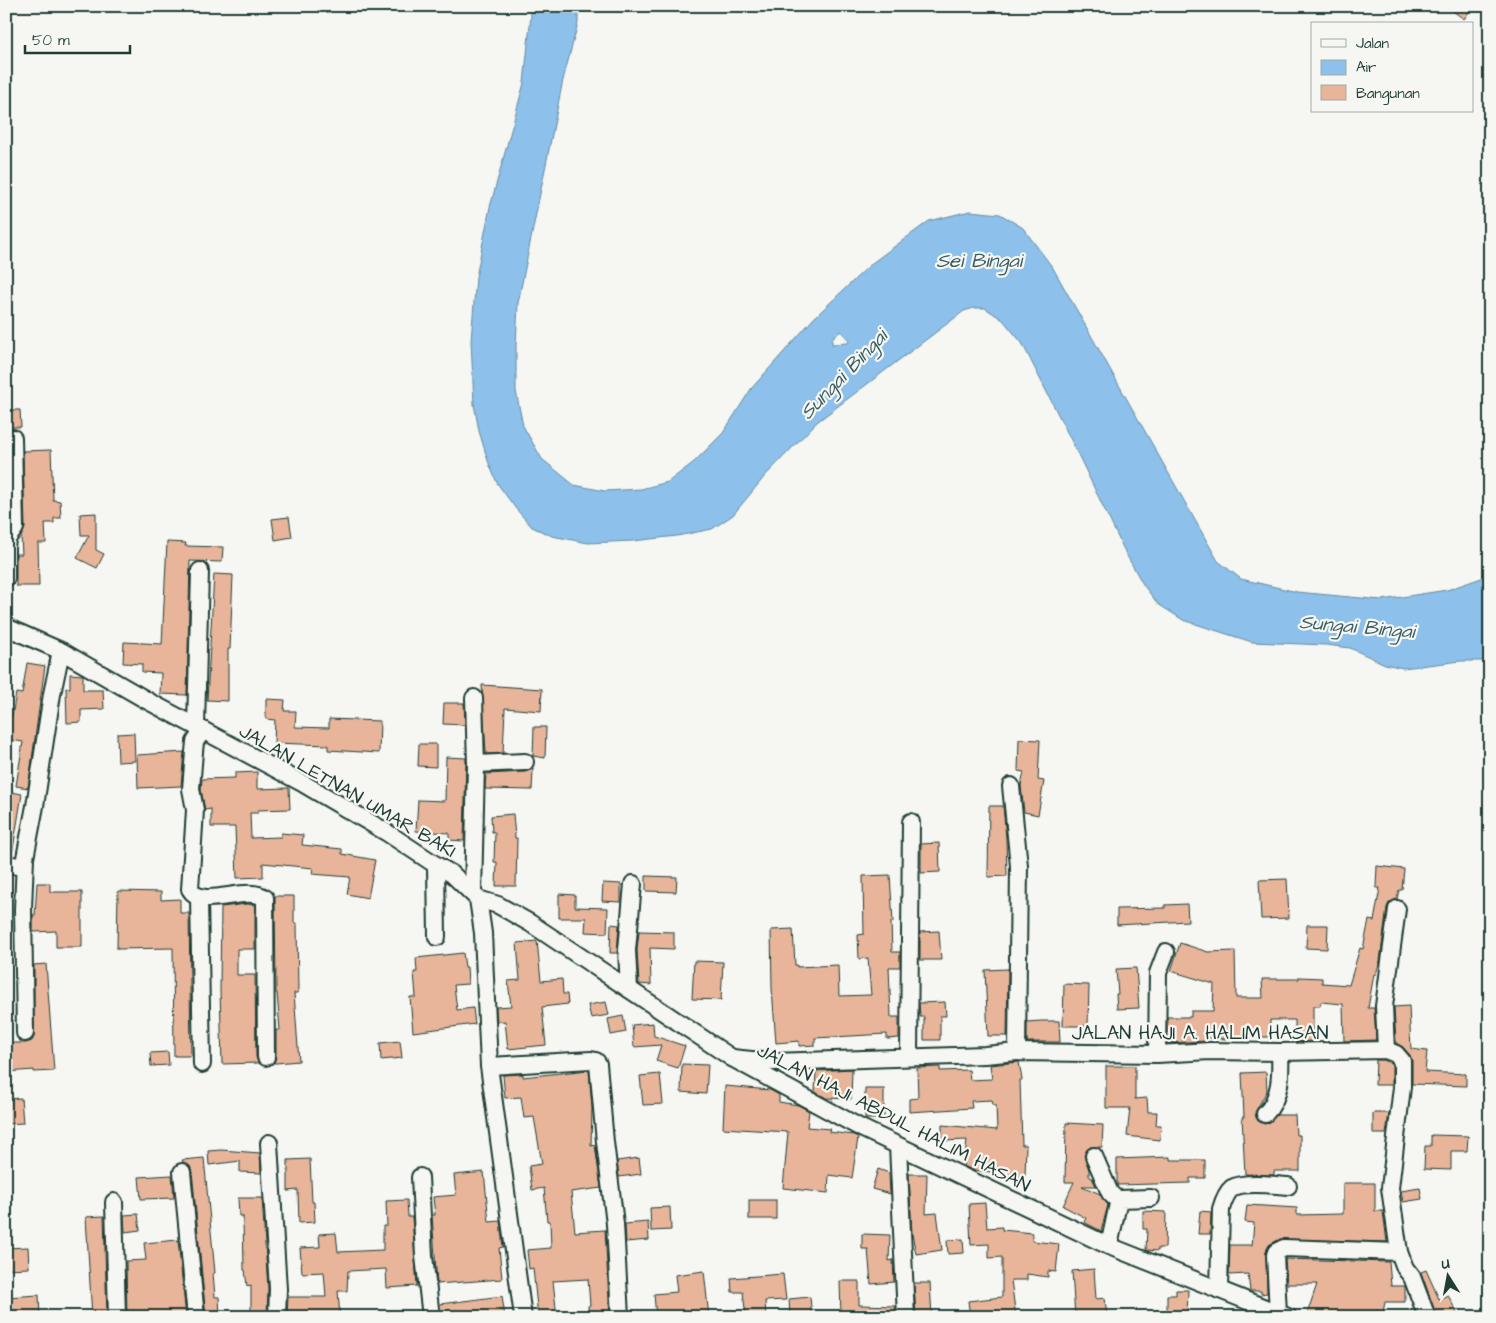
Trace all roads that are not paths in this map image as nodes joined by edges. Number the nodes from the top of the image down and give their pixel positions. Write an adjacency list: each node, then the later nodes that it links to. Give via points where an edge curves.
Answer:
1 (13, 438): 2 (street, via 14,528 7,539)
2 (6, 549): 4 (street)
3 (200, 571): 8 (street)
4 (6, 578)
5 (6, 628): 6 (street, JALAN LETNAN UMAR BAKI)
6 (61, 651): 8 (street, JALAN LETNAN UMAR BAKI); 15 (street)
7 (474, 698): 10 (street)
8 (199, 728): 14 (street, JALAN LETNAN UMAR BAKI, via 304,784); 18 (street, via 191,789 195,810 189,883 192,894)
9 (525, 762): 10 (street)
10 (476, 764): 17 (street)
11 (1011, 786): 25 (street, via 1019,866)
12 (911, 822): 28 (street)
13 (6, 864): 15 (street)
14 (436, 865): 17 (street, JALAN LETNAN UMAR BAKI, via 452,874); 20 (street)
15 (24, 867): 23 (street)
16 (633, 884): 22 (street, via 627,950)
17 (475, 896): 22 (street, JALAN HAJI ABDUL HALIM HASAN, via 530,923); 32 (street, via 483,932)
18 (199, 898): 29 (street, via 249,894 261,894 265,898); 31 (street)
19 (1398, 909): 24 (street, via 1384,1006)
20 (437, 937)
21 (1166, 952): 27 (street, via 1158,973)
22 (629, 989): 30 (street, JALAN HAJI ABDUL HALIM HASAN)
23 (25, 1033)
24 (1386, 1050): 26 (street, JALAN HAJI A. HALIM HASAN); 44 (street, via 1402,1061 1390,1188)
25 (1017, 1052): 27 (street, JALAN HAJI A. HALIM HASAN); 28 (street, JALAN HAJI A. HALIM HASAN)
26 (1280, 1052): 27 (street, JALAN HAJI A. HALIM HASAN); 33 (street, via 1280,1082 1273,1104)
27 (1157, 1054)
28 (909, 1056): 30 (street, JALAN HAJI A. HALIM HASAN, via 820,1062)
29 (266, 1057)
30 (732, 1058): 35 (street, JALAN HAJI ABDUL HALIM HASAN)
31 (202, 1064)
32 (490, 1066): 51 (street); 52 (street, via 591,1060 598,1064)
33 (1265, 1114)
34 (269, 1143): 49 (street)
35 (898, 1146): 43 (street, JALAN HAJI ABDUL HALIM HASAN); 53 (street)
36 (1094, 1156): 41 (street, via 1110,1193)
37 (182, 1172): 48 (street)
38 (420, 1177): 50 (street)
39 (1288, 1186): 45 (street, via 1243,1185 1232,1188 1225,1197 1221,1209)
40 (1151, 1198): 41 (street)
41 (1119, 1199): 43 (street)
42 (114, 1202): 47 (street)
43 (1109, 1246): 45 (street, JALAN HAJI ABDUL HALIM HASAN)
44 (1399, 1252): 46 (street, via 1280,1249 1275,1255); 54 (street)
45 (1220, 1290): 46 (street, JALAN HAJI ABDUL HALIM HASAN)
46 (1283, 1315)
47 (118, 1317)
48 (196, 1317)
49 (277, 1317)
50 (431, 1317)
51 (523, 1317)
52 (620, 1317)
53 (906, 1317)
54 (1427, 1317)

